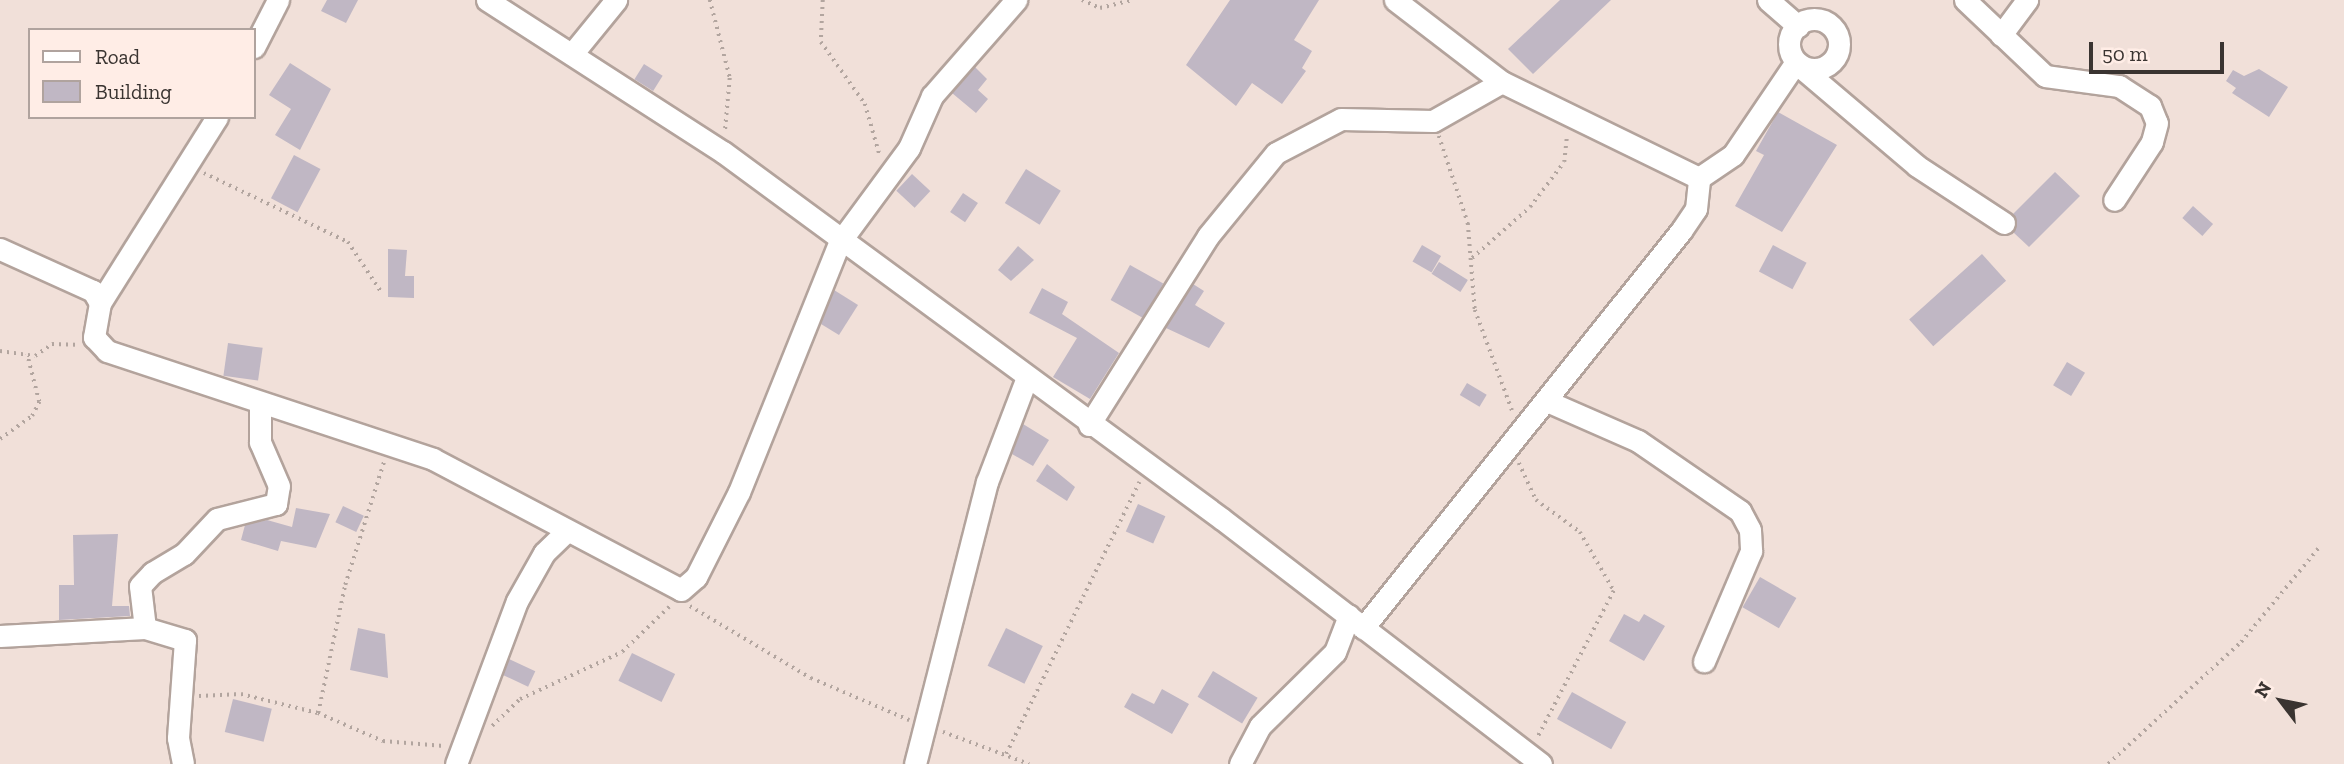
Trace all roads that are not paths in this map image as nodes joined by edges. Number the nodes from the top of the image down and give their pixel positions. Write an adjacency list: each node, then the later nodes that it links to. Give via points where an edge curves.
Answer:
1 (278, 0): 11 (street)
2 (487, 0): 12 (street)
3 (616, 0): 12 (street)
4 (1016, 0): 19 (street, via 932,96 909,148)
5 (1395, 0): 14 (street)
6 (1768, 0): 9 (street)
7 (1965, 0): 10 (street)
8 (2027, 0): 10 (street)
9 (1798, 26): 13 (street, via 1791,44); 13 (street, via 1823,19 1839,35 1832,62)
10 (2001, 35): 17 (street, via 2045,76 2119,86 2150,106 2157,123 2152,142)
11 (256, 43)
12 (572, 54): 19 (street, via 723,152)
13 (1799, 67): 16 (street, via 1733,155); 18 (street, via 1917,166)
14 (1502, 82): 16 (street); 27 (street, via 1433,121 1340,119 1276,153 1208,236)
15 (216, 119): 21 (street)
16 (1699, 178): 25 (street, via 1696,209)
17 (2114, 200)
18 (2004, 223)
19 (839, 243): 24 (street); 28 (street, via 739,492 696,577 678,594)
20 (0, 249): 22 (street)
21 (117, 280): 22 (street); 23 (street)
22 (85, 283): 23 (street)
23 (100, 303): 26 (street, via 94,337 124,359)
24 (1027, 377): 27 (street); 36 (street, via 987,482 949,638 920,724)
25 (1549, 402): 29 (street); 32 (street, via 1638,441 1740,511 1750,530 1751,551)
26 (260, 406): 28 (street, via 389,445 479,481); 30 (street, via 260,442 279,486 276,504 217,519 184,554 152,573 139,586)
27 (1089, 425): 29 (street)
28 (567, 531): 33 (street, via 544,553 517,601)
29 (1356, 622): 34 (street); 37 (street, via 1335,652 1260,726)
30 (145, 628): 31 (street); 35 (street, via 185,640 180,700)
31 (0, 636)
32 (1704, 661)
33 (459, 754)
34 (1535, 760)
35 (183, 764)
36 (915, 764)
37 (1240, 764)

